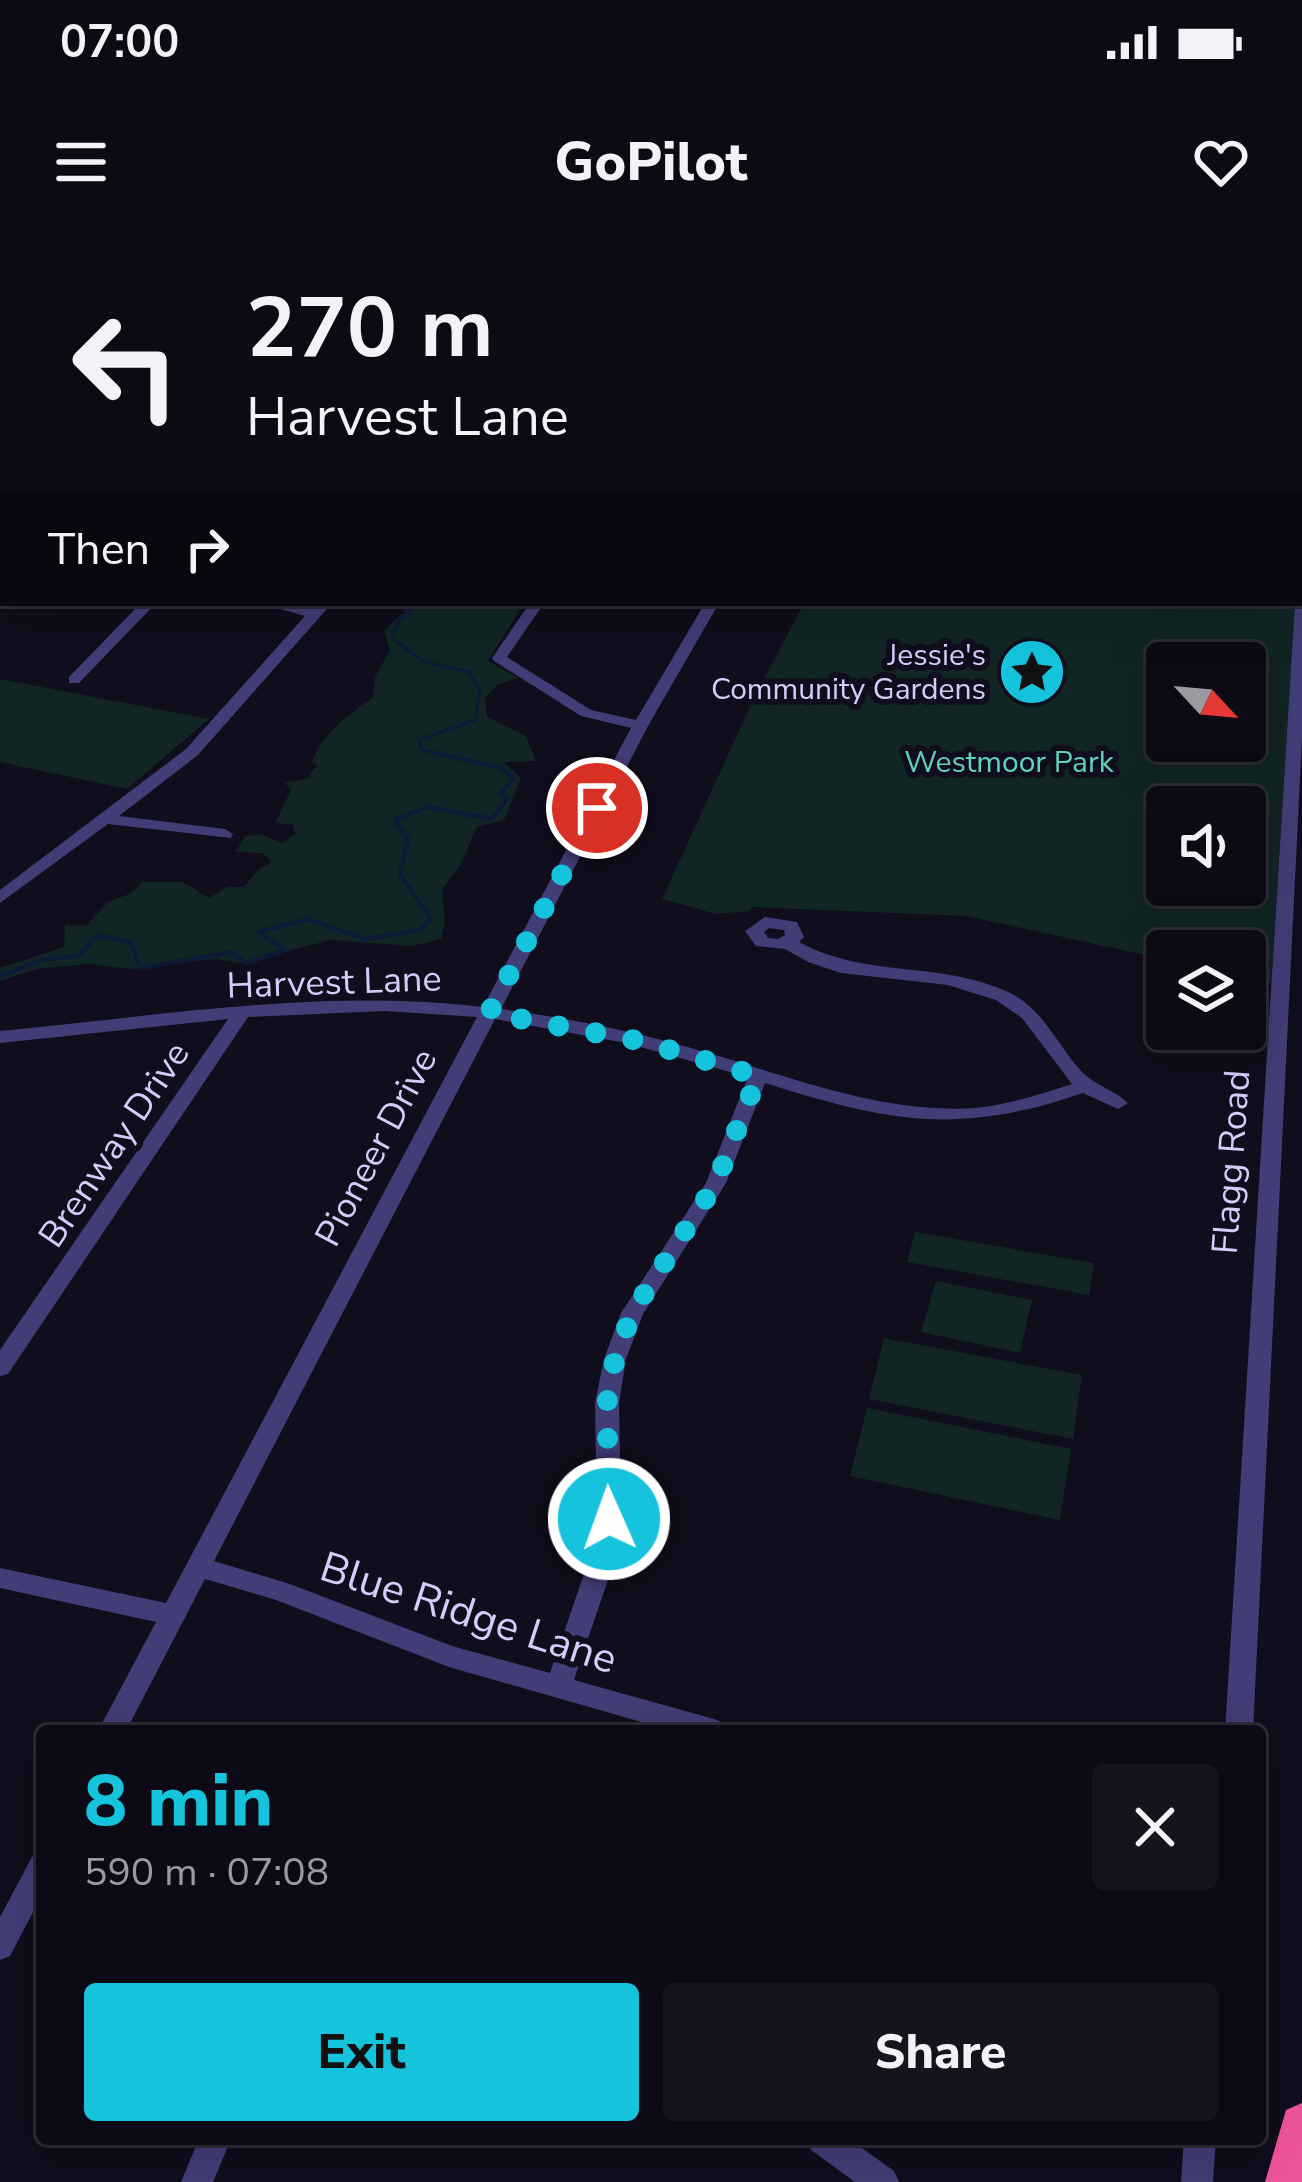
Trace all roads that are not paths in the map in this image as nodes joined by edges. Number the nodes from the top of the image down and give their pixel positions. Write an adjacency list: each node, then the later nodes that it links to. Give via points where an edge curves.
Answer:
1 (146, 606): 6 (street)
2 (535, 606): 7 (street, via 499,658 586,713)
3 (710, 606): 7 (street, Pioneer Drive)
4 (1302, 606): 8 (street, Flagg Road)
5 (319, 609): 9 (street, via 212,734)
6 (74, 680)
7 (640, 726): 14 (street, Pioneer Drive)
8 (1297, 748): 11 (street, Flagg Road)
9 (107, 819): 10 (street); 12 (street)
10 (225, 834)
11 (1293, 849): 27 (street, Flagg Road)
12 (0, 898)
13 (787, 943): 18 (street, via 835,969 946,978 1005,997 1036,1018)
14 (489, 1013): 15 (street, Harvest Lane, via 404,1006); 17 (street, Harvest Lane, via 640,1041); 21 (street, Pioneer Drive)
15 (239, 1016): 16 (street, Harvest Lane); 20 (street, Brenway Drive)
16 (0, 1037)
17 (758, 1076): 18 (street, Harvest Lane, via 872,1107 960,1118); 24 (street, via 716,1183 638,1302 615,1359 607,1403 609,1519)
18 (1085, 1086): 19 (street)
19 (1118, 1102)
20 (0, 1368)
21 (200, 1567): 23 (street, Pioneer Drive); 24 (street, Blue Ridge Lane, via 449,1656)
22 (0, 1578): 23 (street)
23 (172, 1615): 25 (street, Pioneer Drive)
24 (559, 1686): 26 (street, Blue Ridge Lane)
25 (115, 1725)
26 (693, 1725)
27 (1239, 1725)
28 (36, 1877): 29 (street)
29 (0, 1946)
30 (1302, 2126): 37 (highway)
31 (212, 2145): 34 (street)
32 (831, 2145): 35 (street)
33 (1200, 2145): 36 (street)
34 (197, 2182)
35 (883, 2182)
36 (1197, 2182)
37 (1288, 2182)

